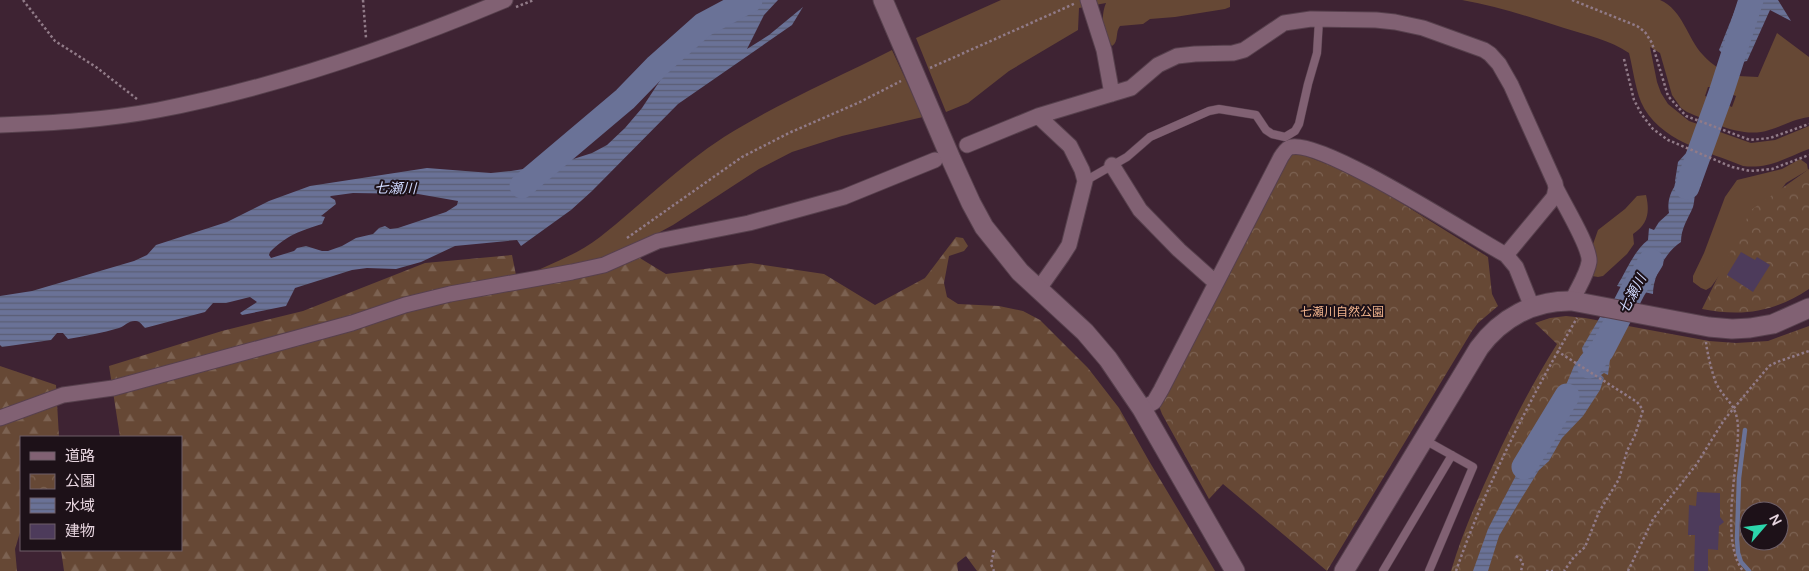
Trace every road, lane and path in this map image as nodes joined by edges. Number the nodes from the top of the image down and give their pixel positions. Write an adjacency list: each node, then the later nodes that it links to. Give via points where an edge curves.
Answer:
1 (23, 0): 13 (path, via 55,41 96,66 135,98)
2 (363, 0): 9 (path)
3 (505, 0): 16 (street, via 379,48 265,85 184,105 113,117)
4 (883, 0): 11 (street)
5 (1084, 0): 11 (path)
6 (1088, 0): 12 (street, via 1104,50)
7 (1572, 0): 15 (path, via 1645,32 1652,43 1668,96 1686,116 1750,140 1770,138)
8 (1319, 20): 12 (street, via 1284,24 1238,52 1177,56 1154,68 1134,86); 17 (lane, via 1317,54 1299,124); 23 (street, via 1376,20 1414,25 1490,54 1511,85)
9 (366, 40)
10 (1624, 59): 19 (path, via 1634,100 1642,116 1668,140 1732,167 1750,171 1772,169)
11 (913, 71): 24 (path, via 860,102 742,157); 27 (street, via 977,214 1002,251)
12 (1112, 94): 14 (street)
13 (144, 101)
14 (1038, 116): 18 (street); 22 (street, via 1070,146)
15 (1809, 124)
16 (0, 125)
17 (1287, 142): 21 (lane, via 1266,130 1256,115 1214,110 1150,137 1134,152); 25 (street, via 1354,168); 26 (street)
18 (967, 146)
19 (1809, 155)
20 (935, 160): 36 (street, via 844,197 749,223 658,241 604,265 404,305 352,323 113,388 63,395)
21 (1112, 165): 22 (lane); 26 (street, via 1140,210)
22 (1085, 181): 27 (street, via 1069,245)
23 (1556, 188): 25 (street, via 1554,197); 29 (street, via 1589,257)
24 (627, 238)
25 (1506, 255): 28 (street, via 1516,267)
26 (1216, 283): 35 (street, via 1154,402)
27 (1038, 290): 35 (street, via 1095,344)
28 (1532, 307): 29 (street, via 1552,302); 37 (street, via 1508,319 1478,348)
29 (1576, 308): 30 (street, via 1595,305 1720,328 1750,328 1779,322); 32 (path)
30 (1809, 308)
31 (1706, 338): 34 (path, via 1716,382)
32 (1558, 351): 46 (path, via 1491,482); 50 (path, via 1637,402 1643,410 1619,479 1599,512 1585,547)
33 (1809, 351): 34 (path, via 1770,366)
34 (1734, 408): 51 (path, via 1696,465 1653,519); 52 (path, via 1738,426 1732,545)
35 (1142, 409): 42 (street)
36 (0, 418)
37 (1423, 439): 38 (lane); 43 (street)
38 (1452, 455): 44 (lane); 45 (lane, via 1473,467)
39 (994, 550): 41 (path, via 991,564)
40 (1516, 556): 47 (path, via 1523,563)
41 (994, 571)
42 (1235, 571)
43 (1344, 571)
44 (1383, 571)
45 (1428, 571)
46 (1456, 571)
47 (1521, 571)
48 (1546, 571): 49 (path)
49 (1553, 571)
50 (1564, 571)
51 (1628, 571)
52 (1743, 571)

